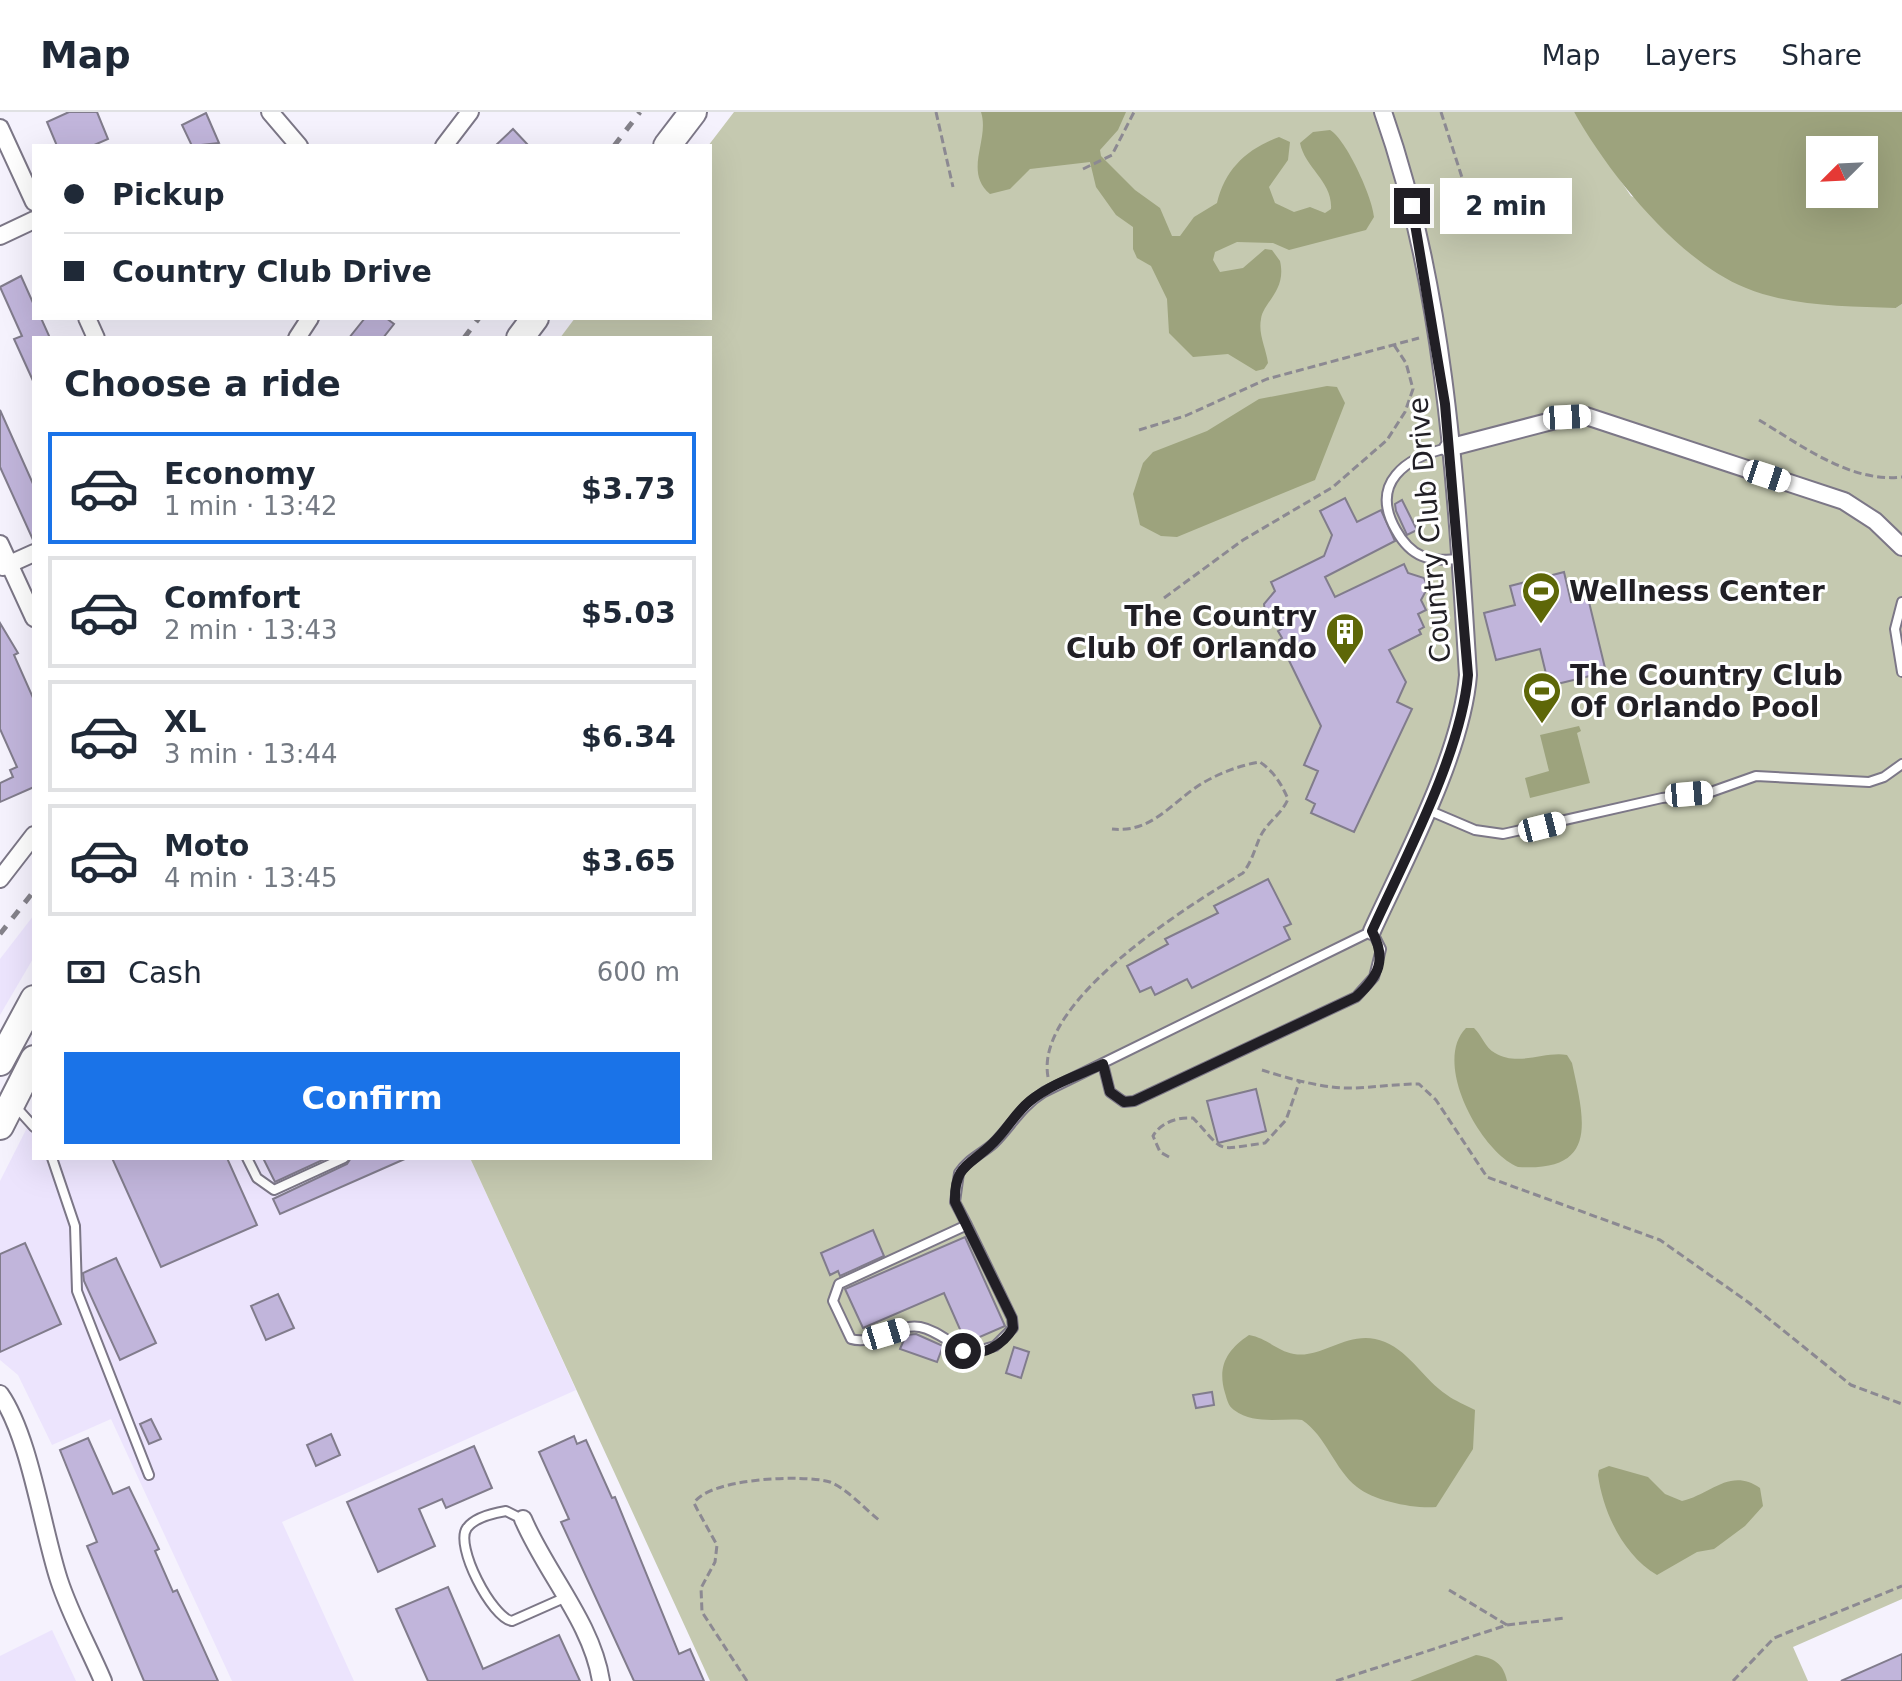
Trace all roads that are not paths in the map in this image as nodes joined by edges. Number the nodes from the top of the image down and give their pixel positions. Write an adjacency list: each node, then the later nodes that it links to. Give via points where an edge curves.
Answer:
1 (270, 112): 6 (street)
2 (470, 112): 7 (street)
3 (693, 112): 8 (main road)
4 (1383, 112): 12 (street, Country Club Drive, via 1419,231)
5 (0, 128): 9 (street)
6 (297, 144)
7 (446, 144)
8 (669, 144)
9 (32, 198)
10 (32, 221): 11 (street)
11 (0, 236)
12 (1448, 448): 14 (street, via 1586,416 1844,501); 16 (street, Country Club Drive); 16 (lane, via 1424,453 1402,466 1386,505 1393,526 1412,551 1436,560)
13 (0, 544): 17 (street)
14 (1902, 547)
15 (32, 554): 17 (street)
16 (1460, 559): 22 (street, Country Club Drive, via 1467,690)
17 (5, 566): 19 (street)
18 (1902, 602): 20 (lane, via 1895,629)
19 (32, 614)
20 (1902, 672)
21 (1902, 764): 22 (lane, via 1869,782 1756,776 1708,793 1662,798 1503,834 1475,830)
22 (1428, 809): 25 (street, Country Club Drive)
23 (32, 838): 24 (street)
24 (0, 879)
25 (1372, 931): 29 (lane); 29 (lane, via 1381,949 1379,964 1356,997 1134,1101 1124,1102 1110,1092)
26 (32, 1003): 27 (main road)
27 (0, 1062)
28 (32, 1063): 30 (main road)
29 (1103, 1064): 35 (lane, via 1029,1101 995,1142 959,1173 955,1202)
30 (6, 1115): 31 (lane)
31 (32, 1126)
32 (53, 1160): 39 (lane, via 75,1226 77,1291)
33 (248, 1160): 34 (lane, via 257,1178 274,1190)
34 (340, 1160)
35 (967, 1225): 35 (lane, via 839,1284 833,1301 851,1339 920,1327 971,1353 1003,1341 1013,1328 1012,1318)
36 (0, 1394): 38 (street)
37 (0, 1420): 38 (street)
38 (16, 1430): 42 (street, via 59,1581)
39 (149, 1475)
40 (523, 1519): 41 (street); 41 (lane, via 506,1511 488,1515 468,1525 463,1536 464,1550 493,1609 512,1621)
41 (564, 1598): 43 (street, via 585,1635)
42 (103, 1681)
43 (601, 1681)

